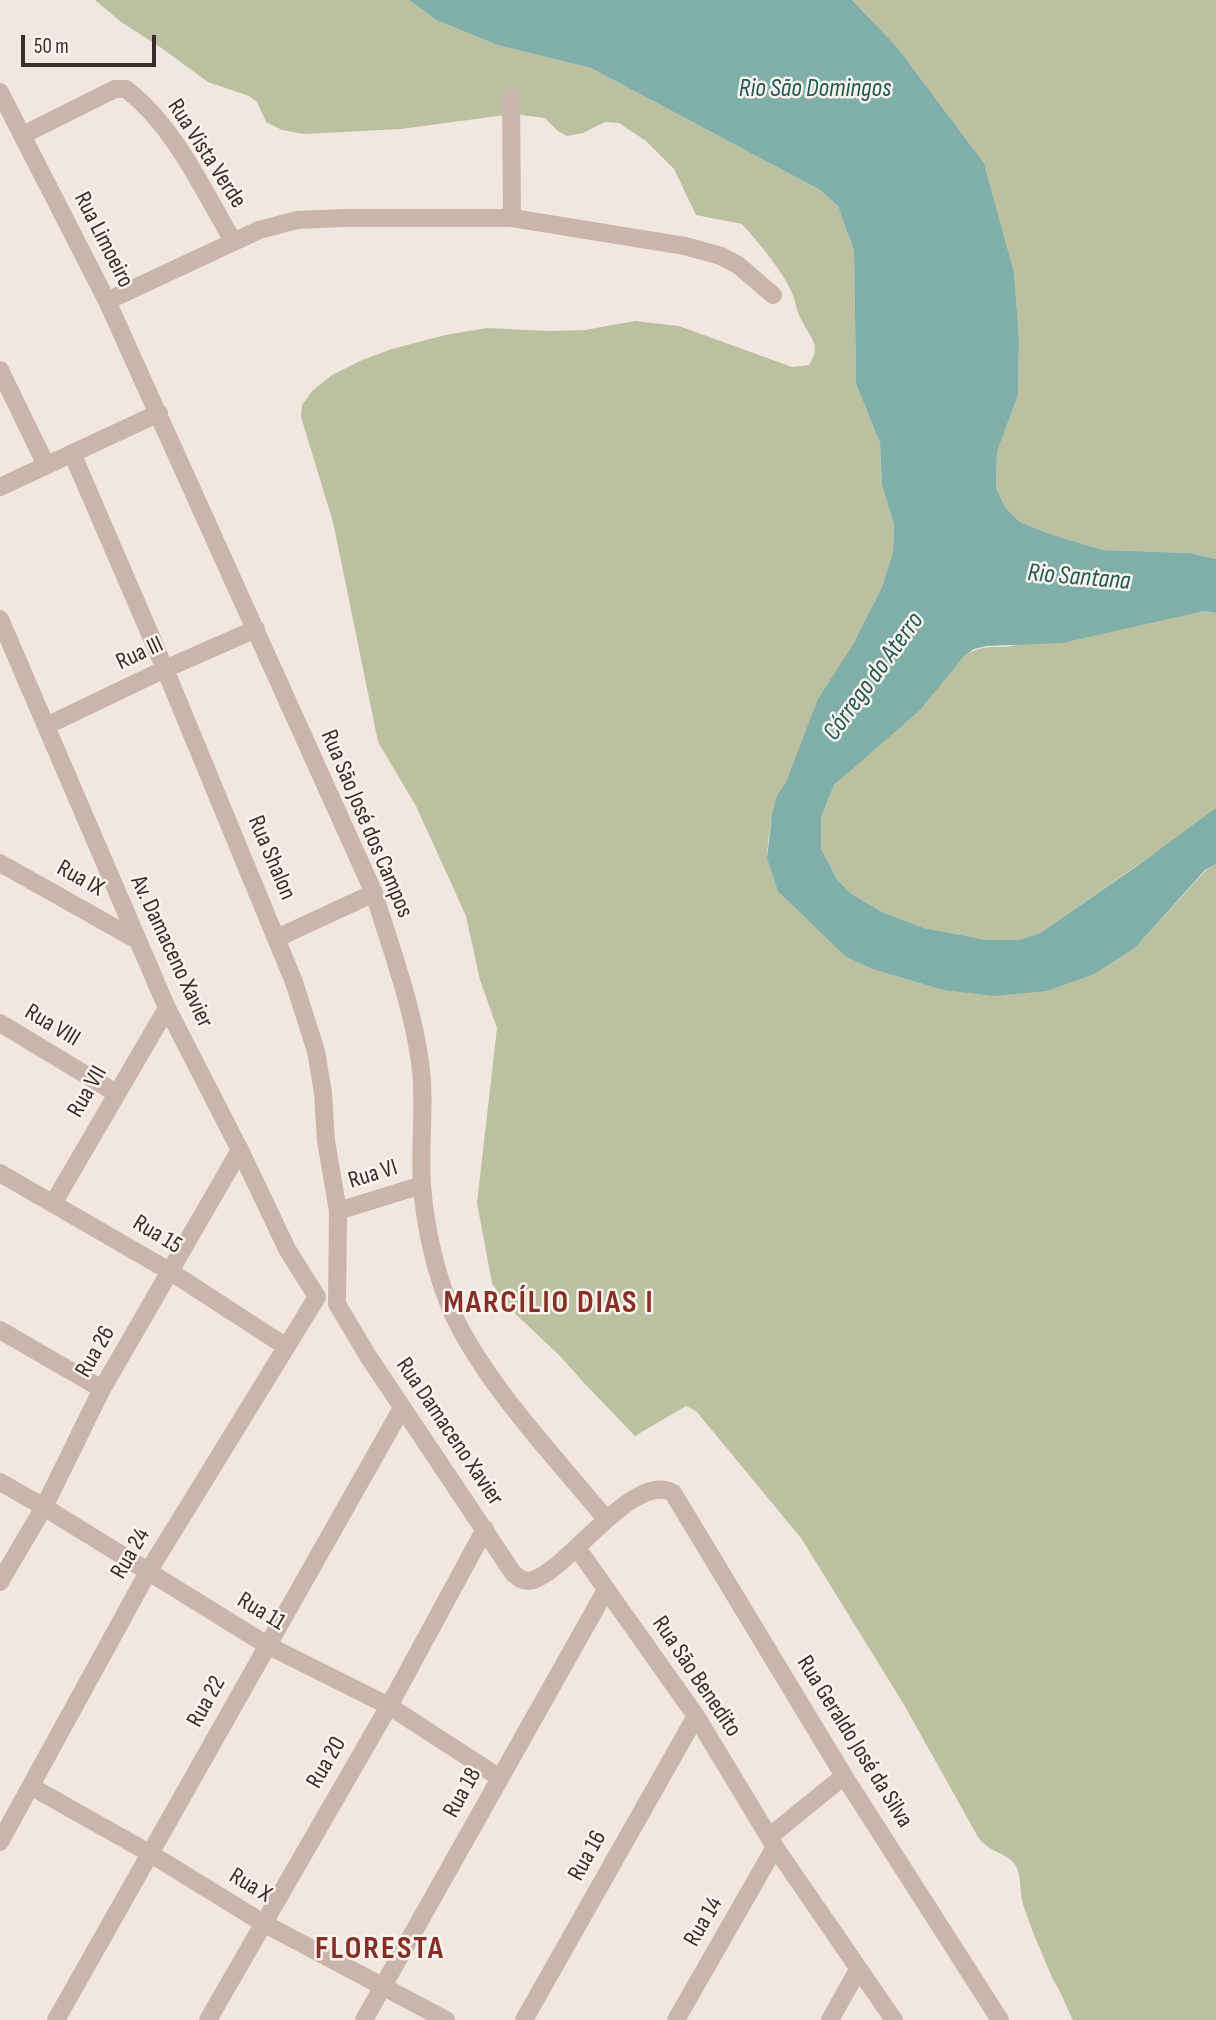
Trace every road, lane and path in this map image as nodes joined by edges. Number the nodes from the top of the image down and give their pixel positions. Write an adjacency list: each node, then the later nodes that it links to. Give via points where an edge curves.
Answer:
1 (0, 92): 3 (street, Rua Limoeiro)
2 (511, 97): 5 (street)
3 (4, 112): 4 (street, Rua Limoeiro)
4 (23, 135): 6 (street, Rua Vista Verde, via 115,89 126,89 152,111 185,157); 8 (street, Rua Limoeiro)
5 (512, 218): 6 (street, via 297,220); 7 (street, via 721,256)
6 (233, 241): 8 (street)
7 (773, 295)
8 (107, 301): 10 (street, Rua Limoeiro)
9 (0, 370): 12 (street)
10 (159, 413): 11 (street); 15 (street, Rua São José dos Campos)
11 (72, 453): 12 (street); 16 (street, Rua Shalon)
12 (46, 465): 13 (street)
13 (0, 487)
14 (0, 619): 17 (street, Av. Damaceno Xavier)
15 (256, 629): 16 (street, Rua III); 19 (street, Rua São José dos Campos)
16 (165, 668): 17 (street, Rua III); 20 (street, Rua Shalon)
17 (46, 726): 21 (street, Av. Damaceno Xavier)
18 (0, 863): 21 (street, Rua IX)
19 (374, 893): 20 (street); 27 (street, Rua São José dos Campos, via 405,992 420,1064)
20 (277, 938): 29 (street, Rua Shalon, via 316,1051)
21 (135, 939): 22 (street, Av. Damaceno Xavier)
22 (167, 1008): 24 (street, Rua VII); 25 (street, Av. Damaceno Xavier)
23 (0, 1023): 24 (street, Rua VIII)
24 (116, 1093): 28 (street, Rua VII)
25 (240, 1150): 30 (street, Rua 26); 31 (street, Av. Damaceno Xavier, via 287,1249)
26 (0, 1173): 28 (street, Rua 15)
27 (422, 1185): 29 (street, Rua VI); 39 (street, Rua São José dos Campos, via 439,1274 453,1315 521,1417)
28 (54, 1202): 30 (street, Rua 15)
29 (338, 1211): 32 (street, Rua Shalon)
30 (171, 1272): 34 (street, Rua 15); 35 (street, Rua 26)
31 (317, 1297): 32 (street); 34 (street, Rua 24)
32 (337, 1304): 36 (street, Rua Damaceno Xavier)
33 (0, 1330): 35 (street)
34 (285, 1346): 42 (street, Rua 24)
35 (102, 1389): 38 (street, Rua 26)
36 (402, 1408): 40 (street, Rua Damaceno Xavier); 45 (street, Rua 22)
37 (0, 1482): 38 (street, Rua 11)
38 (44, 1507): 42 (street, Rua 11); 43 (street, Rua 26)
39 (606, 1518): 41 (street); 48 (street, Rua Geraldo José da Silva, via 636,1497 656,1491 669,1490 678,1498)
40 (485, 1529): 41 (street, Rua Damaceno Xavier, via 521,1580 542,1575); 46 (street, Rua 20)
41 (577, 1548): 44 (street, Rua São Benedito)
42 (148, 1572): 45 (street, Rua 11); 50 (street, Rua 24)
43 (0, 1583)
44 (606, 1590): 47 (street, Rua São Benedito); 49 (street, Rua 18)
45 (267, 1645): 46 (street, Rua 11); 53 (street, Rua 22)
46 (389, 1706): 49 (street, Rua 11); 54 (street, Rua 20)
47 (696, 1716): 52 (street, Rua São Benedito); 61 (street, Rua 16)
48 (844, 1776): 52 (street); 65 (street, Rua Geraldo José da Silva)
49 (500, 1778): 56 (street, Rua 18)
50 (32, 1787): 51 (street, Rua 24); 53 (street, Rua X)
51 (0, 1842)
52 (772, 1842): 55 (street, Rua São Benedito); 62 (street, Rua 14)
53 (151, 1854): 54 (street, Rua X); 57 (street, Rua 22)
54 (263, 1923): 56 (street, Rua X); 58 (street, Rua 20)
55 (858, 1970): 63 (street); 64 (street, Rua São Benedito)
56 (384, 1985): 59 (street, Rua 18); 60 (street, Rua X)
57 (56, 2020)
58 (208, 2020)
59 (364, 2020)
60 (446, 2020)
61 (524, 2020)
62 (676, 2020)
63 (830, 2020)
64 (894, 2020)
65 (1000, 2020)

